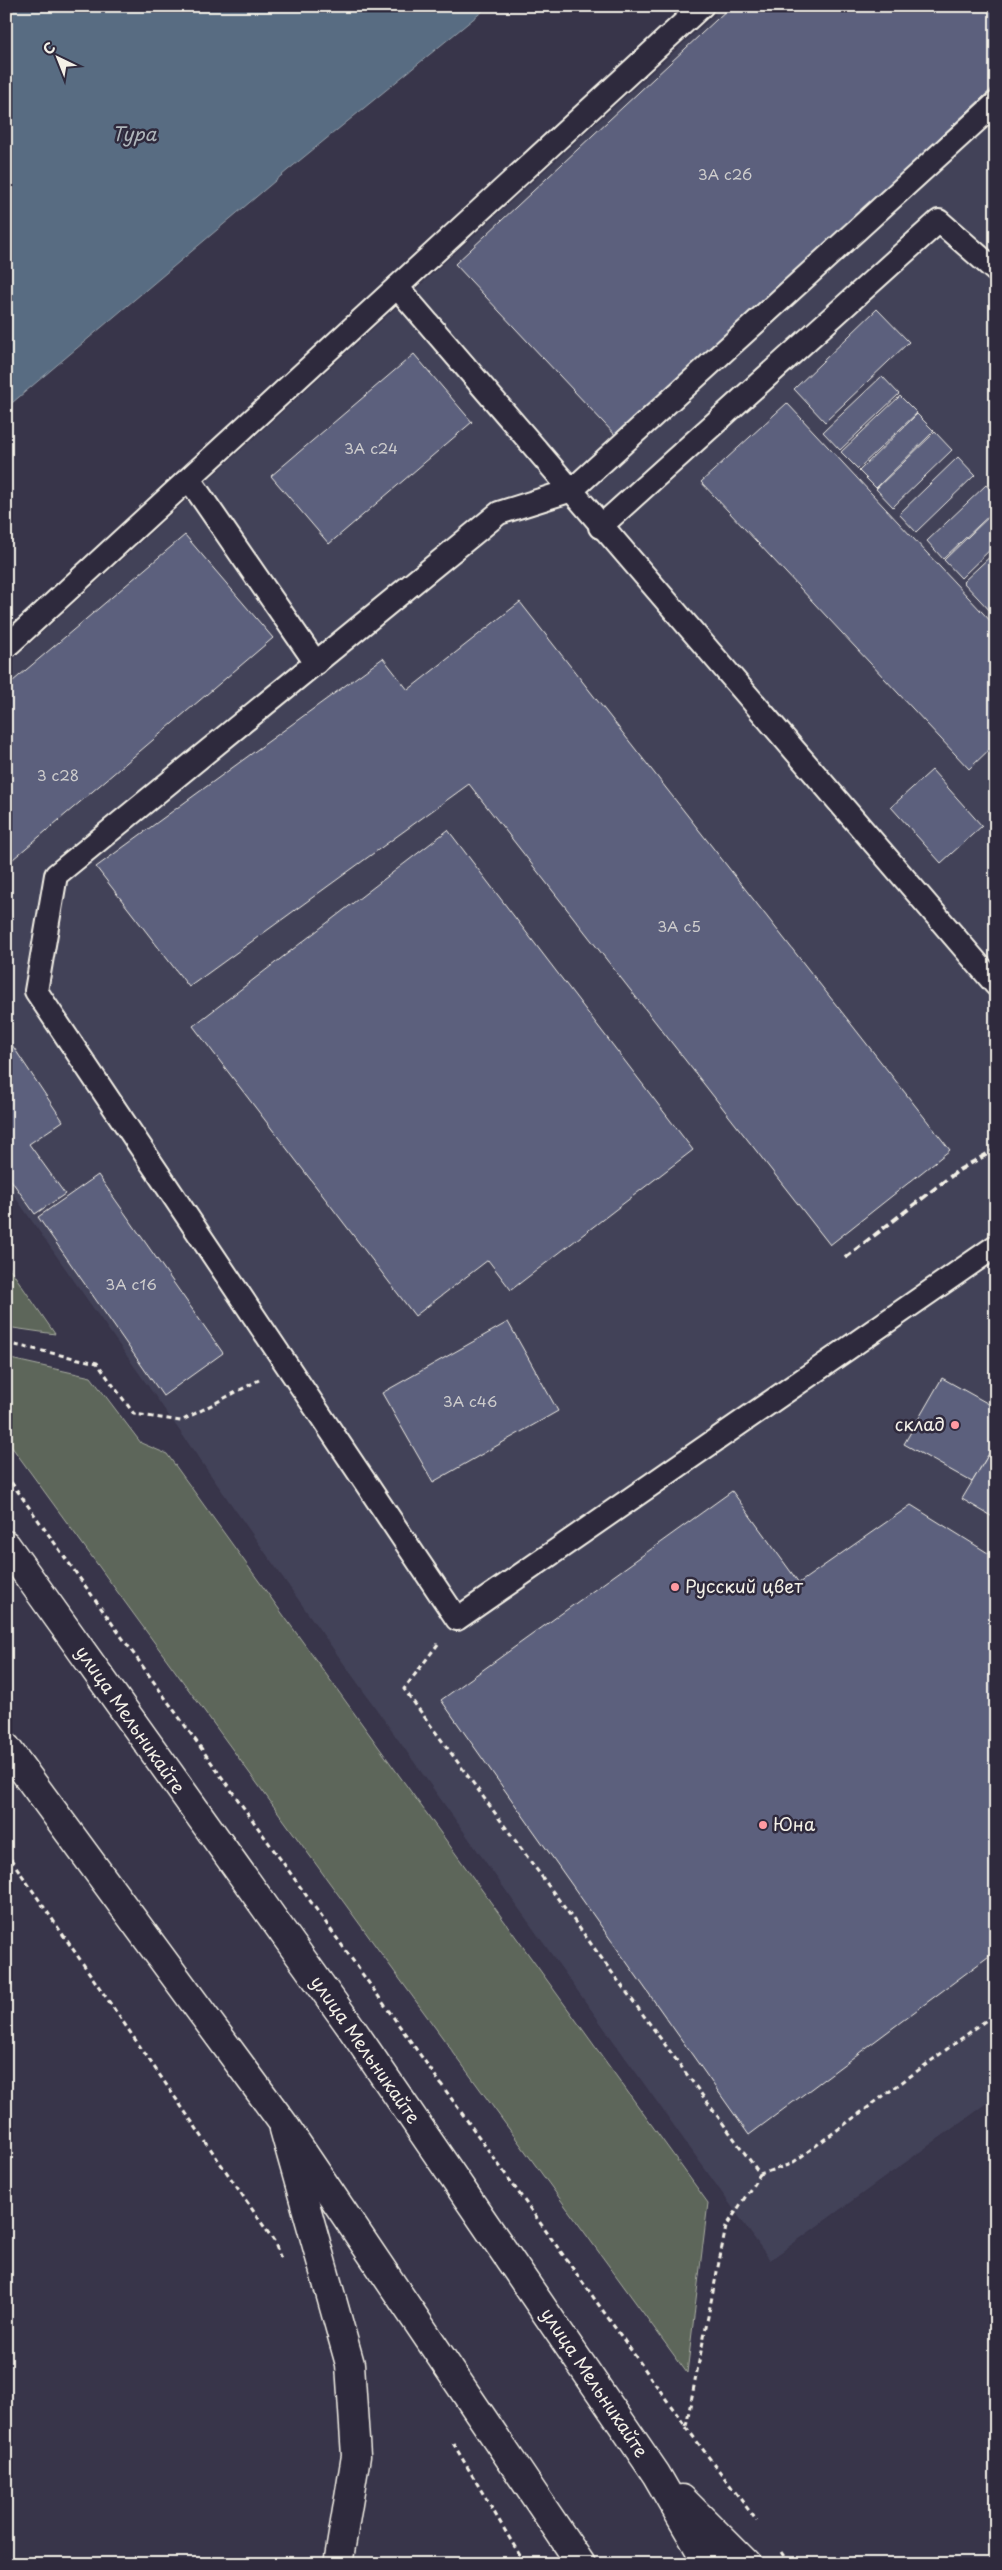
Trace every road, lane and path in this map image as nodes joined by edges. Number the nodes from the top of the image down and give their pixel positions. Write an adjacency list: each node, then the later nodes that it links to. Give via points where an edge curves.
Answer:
1 (702, 6): 4 (lane)
2 (996, 103): 6 (lane)
3 (996, 271): 7 (lane, via 939,221)
4 (397, 287): 5 (lane); 6 (lane)
5 (188, 479): 8 (lane); 9 (lane)
6 (572, 490): 7 (lane); 9 (lane, via 499,513)
7 (600, 526): 10 (lane)
8 (6, 647)
9 (316, 663): 13 (lane, via 56,875 36,991)
10 (996, 985)
11 (996, 1246): 16 (lane)
12 (6, 1343): 13 (path, via 96,1364 134,1414 181,1421)
13 (286, 1366): 16 (lane)
14 (6, 1475): 23 (path)
15 (6, 1545): 25 (main road, улица Мельникайте, via 350,2026)
16 (456, 1619): 21 (path, via 404,1689)
17 (6, 1747): 20 (main road)
18 (6, 1852): 22 (path)
19 (996, 2013): 21 (path, via 791,2164)
20 (283, 2122): 28 (main road, via 350,2364 356,2456); 30 (main road)
21 (760, 2174): 23 (path, via 726,2227)
22 (281, 2247)
23 (686, 2427): 26 (path)
24 (451, 2439): 29 (path)
25 (656, 2474): 31 (main road, улица Мельникайте); 32 (main road)
26 (761, 2526)
27 (778, 2548): 33 (path)
28 (338, 2564)
29 (525, 2564)
30 (582, 2564)
31 (708, 2564)
32 (747, 2564)
33 (790, 2564)

